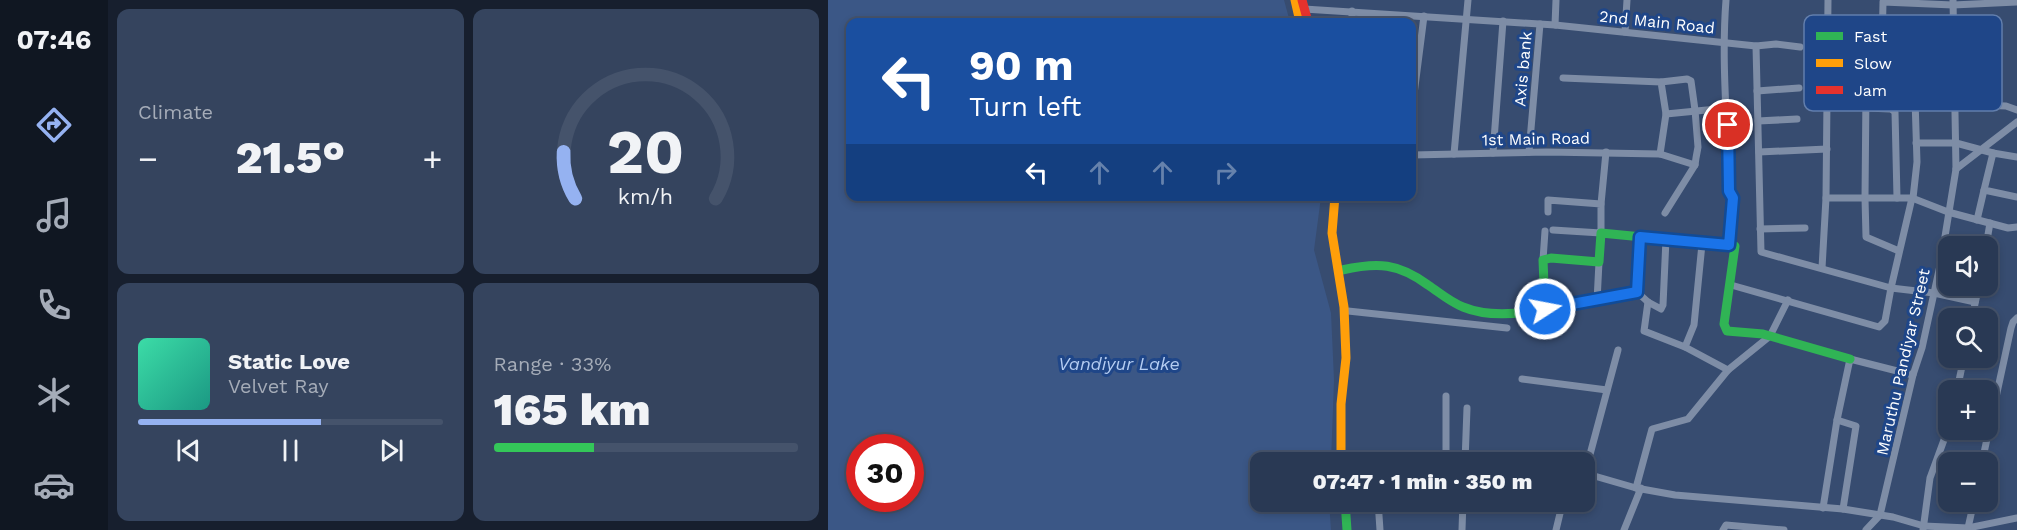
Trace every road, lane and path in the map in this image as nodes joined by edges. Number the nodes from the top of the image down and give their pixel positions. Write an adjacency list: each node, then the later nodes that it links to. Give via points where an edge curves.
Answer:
1 (1295, 0): 15 (street)
2 (1468, 0): 17 (street)
3 (1556, 0): 20 (street)
4 (1627, 0): 21 (street)
5 (1726, 0): 22 (street)
6 (1828, 0): 12 (street)
7 (1897, 1): 8 (street); 13 (street, via 1883,2)
8 (1953, 2): 9 (street)
9 (2017, 2)
10 (1303, 4): 11 (street, 2nd Main Road)
11 (1352, 11): 14 (street, 2nd Main Road); 16 (street)
12 (1829, 15)
13 (1883, 15)
14 (1424, 16): 17 (street, 2nd Main Road); 26 (street)
15 (1299, 18)
16 (1352, 18)
17 (1465, 19): 18 (street, 2nd Main Road); 52 (street)
18 (1503, 21): 19 (street, 2nd Main Road); 50 (street)
19 (1540, 24): 20 (street, 2nd Main Road); 47 (street, Axis bank)
20 (1555, 25): 21 (street, 2nd Main Road)
21 (1625, 32): 22 (street, 2nd Main Road)
22 (1723, 42): 23 (street, 2nd Main Road); 31 (street)
23 (1756, 45): 24 (street, 2nd Main Road); 29 (street)
24 (1800, 47)
25 (1563, 78): 27 (street)
26 (1416, 79)
27 (1661, 82): 32 (street, via 1689,80); 39 (street)
28 (1799, 88): 29 (street)
29 (1757, 91): 41 (street)
30 (2002, 106): 33 (street)
31 (1727, 108): 32 (street); 80 (street, via 1729,191 1733,198)
32 (1695, 110): 39 (street); 56 (street)
33 (2017, 110)
34 (1828, 111): 45 (street)
35 (1866, 111): 61 (street)
36 (1894, 111): 62 (street)
37 (1916, 111): 43 (street)
38 (1954, 111): 44 (street, Maruthu Pandiyar Street)
39 (1666, 114): 53 (street)
40 (1797, 119): 41 (street)
41 (1758, 121): 49 (street)
42 (2017, 122): 46 (street)
43 (1916, 143): 44 (street); 63 (street, via 1917,171)
44 (1956, 143): 46 (street); 57 (street, Maruthu Pandiyar Street)
45 (1827, 149): 49 (street); 60 (street)
46 (1980, 149): 51 (street); 57 (street)
47 (1529, 152): 48 (street, 1st Main Road); 50 (street, 1st Main Road)
48 (1606, 152): 53 (street, 1st Main Road); 66 (street)
49 (1759, 152): 74 (street)
50 (1493, 153): 52 (street, 1st Main Road)
51 (1993, 153): 55 (street); 58 (street)
52 (1454, 154): 54 (street, 1st Main Road)
53 (1660, 154): 56 (street, 1st Main Road)
54 (1416, 155)
55 (2017, 157)
56 (1695, 165): 69 (street)
57 (1956, 170): 68 (street, Maruthu Pandiyar Street)
58 (1984, 190): 59 (street); 70 (street)
59 (2017, 197)
60 (1826, 198): 61 (street); 84 (street)
61 (1864, 198): 62 (street); 81 (street, via 1866,237)
62 (1897, 198): 63 (street)
63 (1912, 198): 68 (street); 81 (street)
64 (1335, 201): 112 (street, via 1332,233 1344,307 1346,358)
65 (1336, 201): 85 (street, via 1335,233)
66 (1601, 204): 67 (street, via 1548,200); 75 (street)
67 (1548, 212)
68 (1948, 212): 70 (street); 89 (street, Maruthu Pandiyar Street)
69 (1665, 213)
70 (1977, 220): 71 (street)
71 (1990, 223): 72 (street); 76 (street)
72 (2017, 227)
73 (1805, 228): 74 (street)
74 (1761, 229): 84 (street, via 1761,252)
75 (1601, 233): 77 (street); 82 (street, via 1549,231); 83 (street)
76 (1988, 236)
77 (1640, 237): 78 (street); 88 (street)
78 (1666, 239): 79 (street); 93 (street, via 1663,308)
79 (1702, 244): 80 (street); 101 (street, via 1694,325)
80 (1729, 245): 86 (street, via 1735,246)
81 (1899, 251): 87 (street)
82 (1543, 260): 83 (street); 96 (street)
83 (1599, 262): 92 (street)
84 (1822, 268): 87 (street)
85 (1342, 270): 96 (street, via 1371,264 1401,269 1466,309 1524,313); 97 (street)
86 (1731, 285): 91 (street); 100 (street, via 1725,329 1730,333)
87 (1891, 288): 89 (street); 91 (street, via 1885,321 1879,327)
88 (1637, 292): 92 (street); 93 (street)
89 (1934, 293): 94 (street); 105 (street, Maruthu Pandiyar Street)
90 (1976, 296): 94 (street)
91 (1788, 300): 100 (street)
92 (1597, 301): 96 (street)
93 (1648, 302): 101 (street, via 1644,331)
94 (1975, 302): 95 (street)
95 (1974, 308)
96 (1545, 309)
97 (1348, 311): 99 (street); 113 (street)
98 (2017, 318): 117 (street, via 2011,327)
99 (1507, 328)
100 (1770, 336): 103 (street); 104 (street)
101 (1684, 347): 104 (street)
102 (1618, 350): 107 (street)
103 (1850, 359): 105 (street); 110 (street)
104 (1728, 370): 119 (street, via 1688,419 1652,429)
105 (1913, 375): 127 (street, Maruthu Pandiyar Street)
106 (1522, 380): 107 (street)
107 (1607, 390): 116 (street)
108 (1446, 396): 114 (street)
109 (1467, 408): 115 (street)
110 (1837, 420): 120 (street); 121 (street, via 1856,426)
111 (1944, 440): 129 (street, via 1930,478)
112 (1342, 452)
113 (1343, 452)
114 (1446, 452)
115 (1465, 452)
116 (1591, 452)
117 (1984, 452)
118 (1595, 476): 119 (street)
119 (1638, 488): 120 (street); 135 (street)
120 (1823, 508): 121 (street)
121 (1844, 510): 127 (street)
122 (1344, 512): 131 (street)
123 (1379, 512): 132 (street)
124 (1463, 512): 133 (street)
125 (1560, 512): 134 (street)
126 (1972, 512): 130 (street)
127 (1880, 515): 129 (street); 138 (street)
128 (2017, 518): 130 (street)
129 (1924, 528): 130 (street)
130 (1968, 528)
131 (1345, 530)
132 (1380, 530)
133 (1462, 530)
134 (1556, 530)
135 (1623, 530)
136 (1723, 530): 137 (street, via 1726,525)
137 (1784, 530)
138 (1866, 530)

